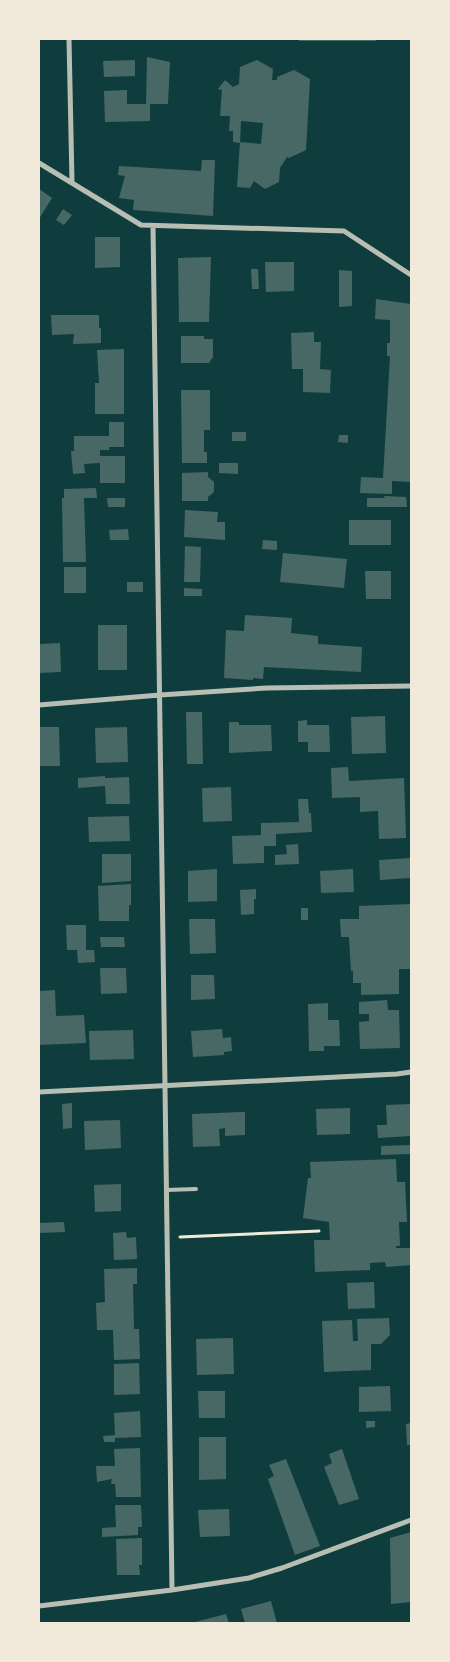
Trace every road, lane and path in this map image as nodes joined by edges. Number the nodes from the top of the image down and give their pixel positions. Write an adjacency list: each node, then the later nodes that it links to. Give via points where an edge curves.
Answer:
1 (69, 39): 3 (street)
2 (39, 163): 3 (street)
3 (72, 182): 4 (street, via 142,225)
4 (153, 226): 5 (street, via 344,231); 7 (street)
5 (411, 275)
6 (411, 686): 7 (street, via 267,688)
7 (160, 695): 8 (street); 10 (street)
8 (39, 705)
9 (411, 1072): 10 (street)
10 (165, 1086): 11 (street); 13 (street)
11 (39, 1092)
12 (196, 1188): 13 (lane)
13 (166, 1190): 15 (street)
14 (319, 1231): 15 (path)
15 (167, 1237): 17 (street)
16 (411, 1520): 17 (street, via 248,1578)
17 (172, 1590): 18 (street)
18 (39, 1606)

